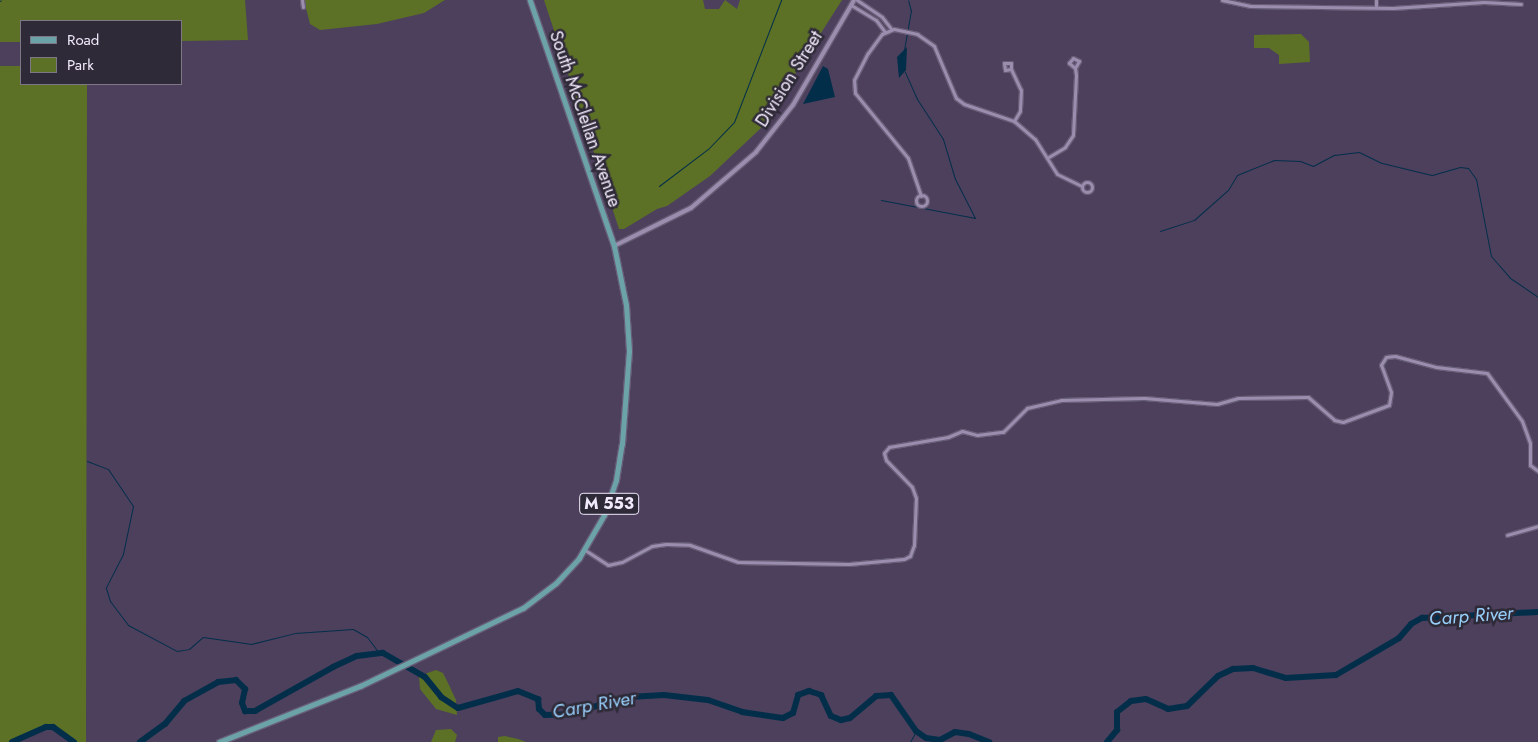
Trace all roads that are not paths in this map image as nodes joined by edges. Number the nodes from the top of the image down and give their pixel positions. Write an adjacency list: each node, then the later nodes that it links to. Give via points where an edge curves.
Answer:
1 (302, 0): 11 (street)
2 (530, 0): 21 (main road, South McClellan Avenue / M 553)
3 (856, 0): 9 (street, Division Street); 13 (street, via 882,17)
4 (1222, 0): 10 (street, via 1250,6)
5 (1293, 0): 10 (street)
6 (1376, 0): 12 (street)
7 (1464, 2): 8 (street); 12 (street, via 1425,7)
8 (1521, 4)
9 (851, 5): 14 (street, via 876,20); 21 (street, Division Street, via 793,106 756,152 691,208)
10 (1294, 5): 12 (street)
11 (303, 7)
12 (1376, 7)
13 (892, 30): 14 (street); 17 (street, via 917,34 934,46 952,89 964,104)
14 (885, 32): 20 (street, via 868,53 854,80 855,93 908,158)
15 (1075, 68): 18 (street, via 1073,135 1065,147)
16 (1011, 69): 17 (street, via 1021,90 1020,111)
17 (1014, 121): 18 (street, via 1035,139)
18 (1047, 158): 19 (street, via 1057,174)
19 (1082, 186)
20 (921, 196)
21 (614, 246): 25 (main road, M 553, via 628,327 622,444 611,499)
22 (1538, 471): 25 (street, via 1530,465 1530,444 1522,421 1487,373 1436,367 1413,358 1395,356 1386,357 1381,365 1391,392 1389,405 1343,422 1334,420 1308,397 1238,398 1217,404 1144,398 1060,400 1027,408 1002,432 977,435 962,431 948,437 889,447 884,453 886,460 912,487 916,498 914,545 910,556 904,559 849,564 738,562 690,545 659,545 608,565)
23 (1538, 526): 24 (street)
24 (1507, 535)
25 (585, 550): 26 (main road, M 553, via 556,583 524,608 400,668)
26 (219, 742)

